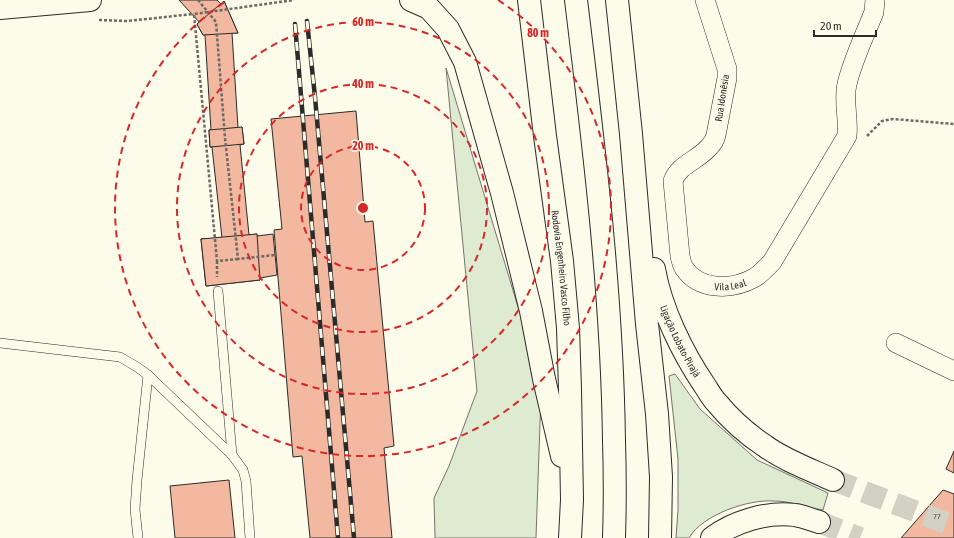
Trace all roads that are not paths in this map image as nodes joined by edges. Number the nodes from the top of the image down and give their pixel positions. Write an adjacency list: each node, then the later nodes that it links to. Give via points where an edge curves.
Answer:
1 (90, 0): 8 (main road)
2 (411, 0): 18 (main road, via 429,8 448,29 465,62 502,193 531,311)
3 (529, 0): 18 (main road, Rodovia Engenheiro Vasco Filho, via 568,328)
4 (576, 0): 23 (main road, via 600,201 613,374)
5 (617, 0): 9 (main road)
6 (705, 0): 10 (street, Rua Idonêsia, via 725,62 727,78 714,141 710,147 676,173)
7 (875, 0): 10 (street, Vila Leal, via 874,12 847,85 847,136 772,262 762,272 728,287 703,284 691,276 684,268 680,256)
8 (0, 8)
9 (631, 134): 17 (main road, Ligação Lobato-Pirajá, via 659,293 695,371 716,403 740,427 766,447); 24 (main road, via 657,414 661,477)
10 (673, 181)
11 (218, 291): 16 (lane)
12 (0, 343): 15 (lane, via 120,357)
13 (896, 343): 14 (street)
14 (954, 371)
15 (148, 375): 16 (lane); 20 (lane, via 137,480)
16 (232, 455): 21 (lane, via 243,470 246,481)
17 (833, 480)
18 (572, 500): 22 (main road, Rodovia Engenheiro Vasco Filho)
19 (819, 522): 25 (main road, via 796,515 773,515 732,526)
20 (138, 538)
21 (250, 538)
22 (570, 538)
23 (614, 538)
24 (660, 538)
25 (712, 538)

